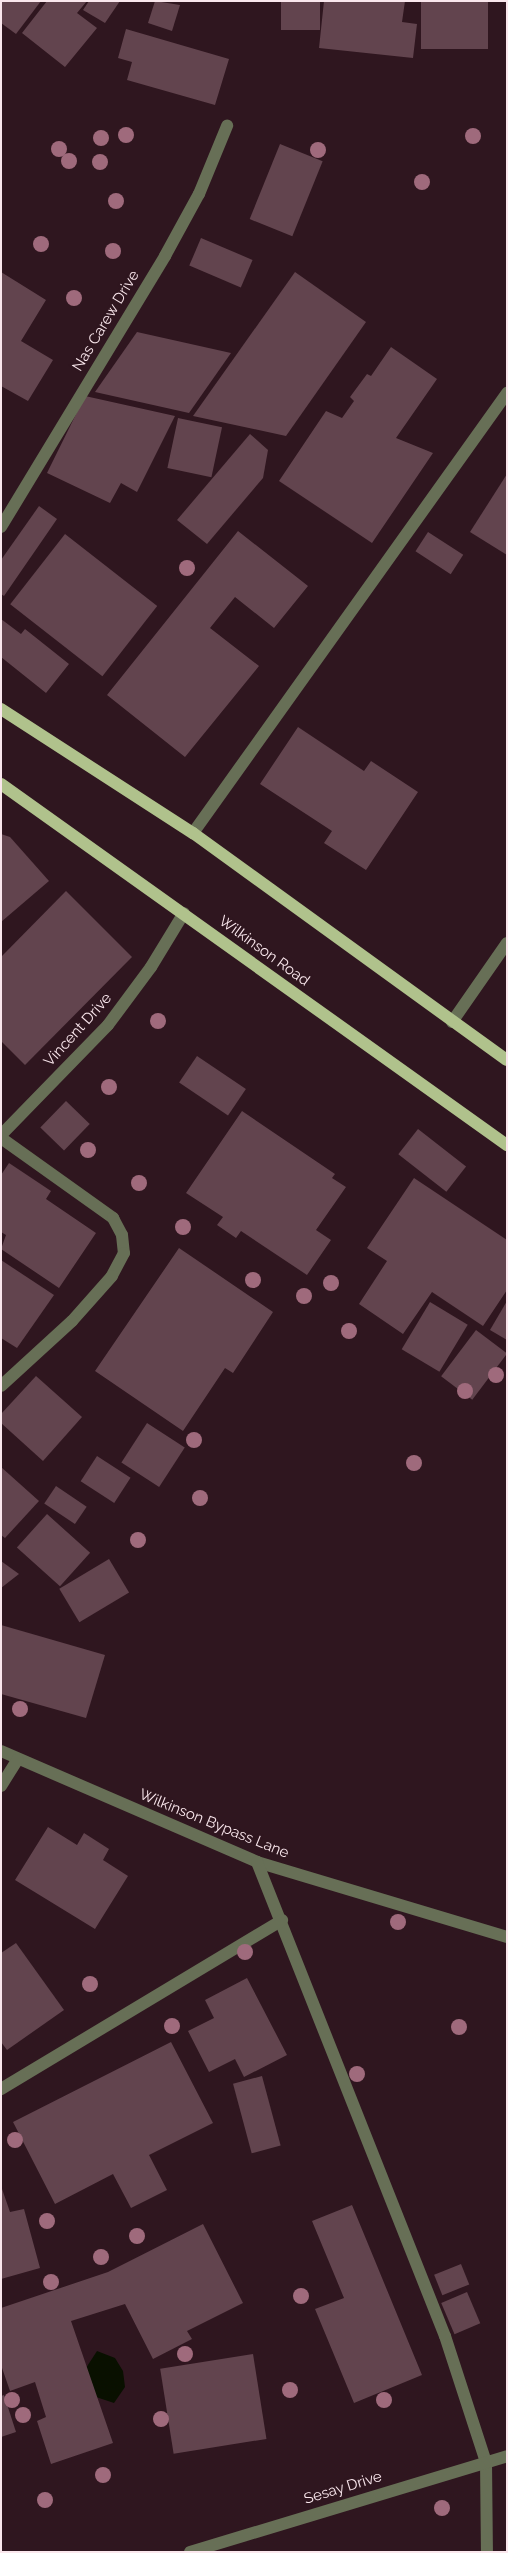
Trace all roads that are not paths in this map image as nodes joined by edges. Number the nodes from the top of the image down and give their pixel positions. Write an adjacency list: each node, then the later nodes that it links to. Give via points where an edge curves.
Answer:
1 (227, 126): 3 (street, Nas Carew Drive, via 199,194 165,256)
2 (507, 393): 6 (street)
3 (1, 527)
4 (1, 709): 6 (main road)
5 (1, 784): 7 (main road, Wilkinson Road)
6 (192, 833): 9 (main road)
7 (184, 913): 11 (street, Vincent Drive, via 151,967 108,1025); 12 (main road, Wilkinson Road)
8 (507, 943): 9 (street)
9 (452, 1022): 10 (main road)
10 (507, 1060)
11 (1, 1136): 13 (street, via 112,1218 122,1235 124,1254 112,1276 72,1320)
12 (507, 1145)
13 (1, 1386)
14 (1, 1751): 15 (street, Wilkinson Bypass Lane)
15 (17, 1760): 16 (street); 17 (street, Wilkinson Bypass Lane)
16 (1, 1786)
17 (257, 1862): 18 (street); 19 (street, Wilkinson Bypass Lane)
18 (282, 1920): 20 (street); 22 (street, via 343,2084 444,2336)
19 (507, 1937)
20 (1, 2089)
21 (507, 2456): 22 (street, Sesay Drive)
22 (486, 2462): 23 (street, Sesay Drive); 24 (street)
23 (190, 2552)
24 (487, 2552)

